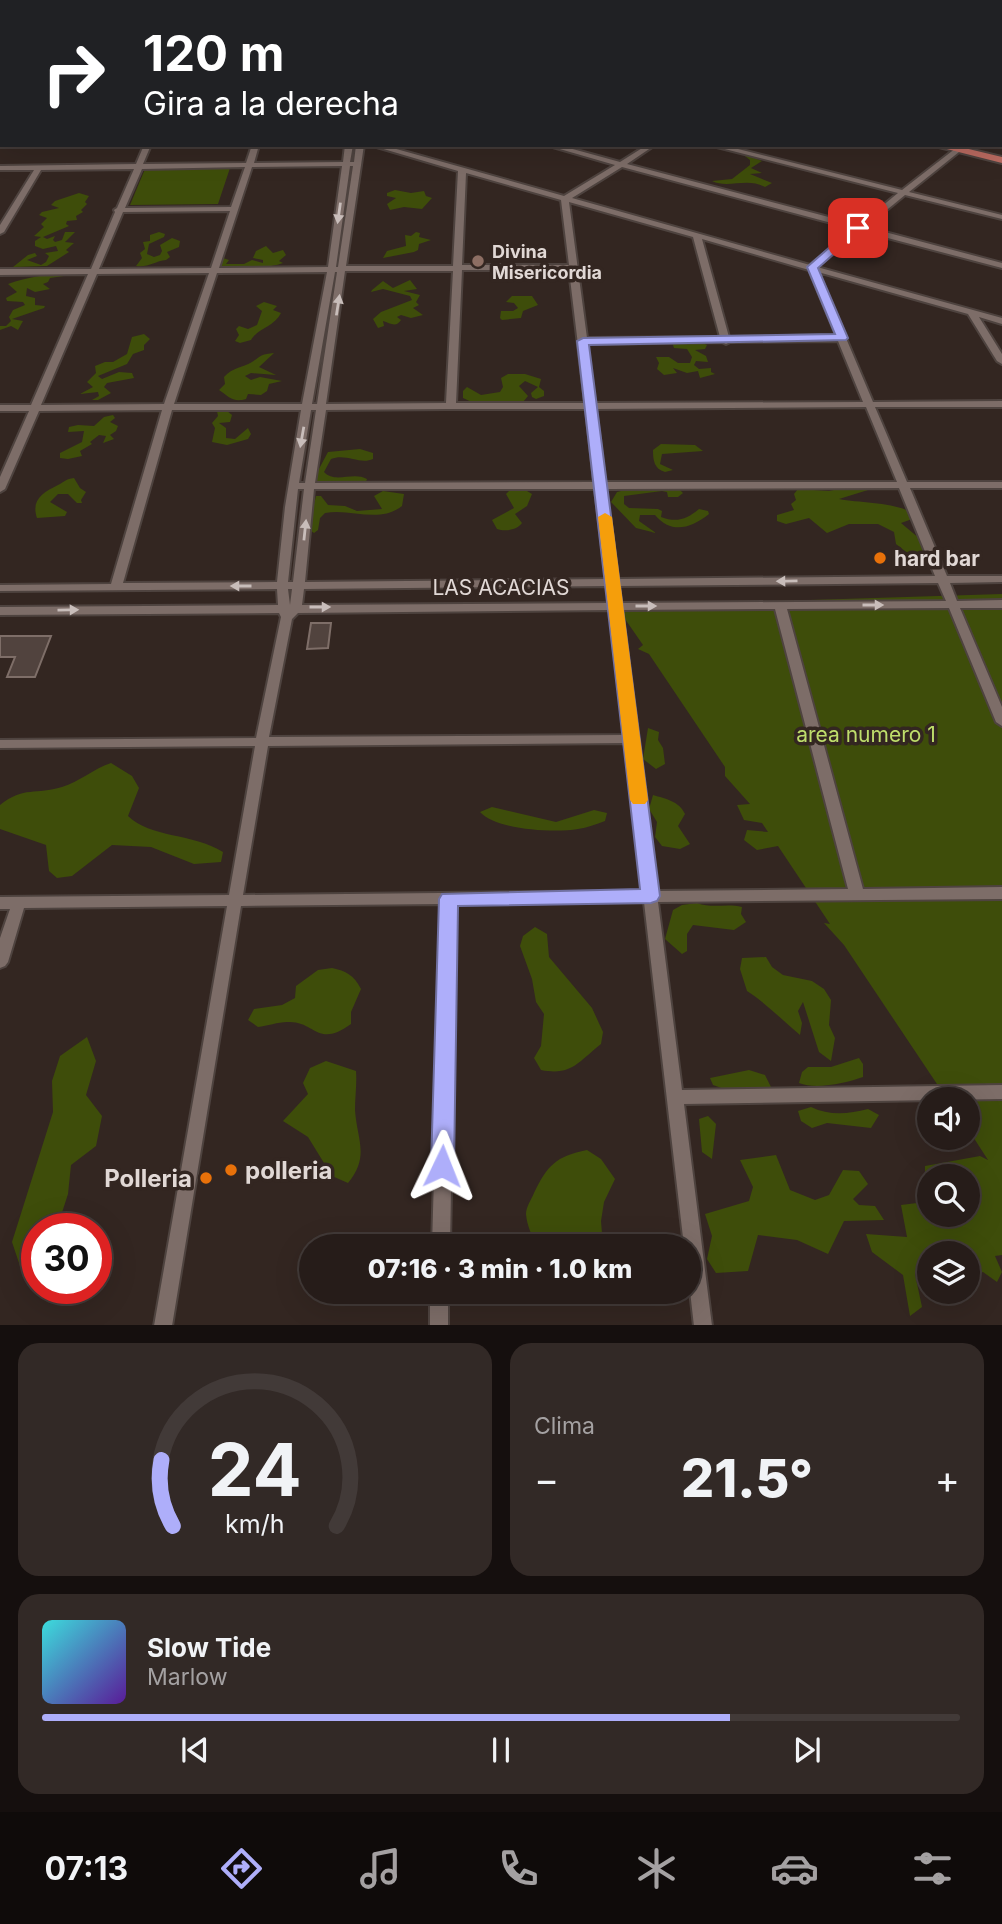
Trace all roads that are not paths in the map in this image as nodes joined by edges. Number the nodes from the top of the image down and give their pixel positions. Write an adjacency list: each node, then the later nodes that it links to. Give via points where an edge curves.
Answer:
1 (147, 147): 16 (street)
2 (255, 147): 12 (street)
3 (349, 147): 13 (street)
4 (360, 147): 14 (street)
5 (380, 147): 19 (street)
6 (556, 147): 15 (street)
7 (649, 147): 15 (street)
8 (720, 147): 20 (street)
9 (944, 147): 10 (highway)
10 (956, 150): 11 (highway); 20 (street)
11 (1002, 160)
12 (250, 164): 13 (street); 16 (street); 22 (street)
13 (346, 164): 14 (street); 32 (street, one-way to 32)
14 (358, 164): 33 (street)
15 (620, 164): 21 (street); 25 (street)
16 (139, 165): 18 (street); 23 (street)
17 (0, 167): 18 (street)
18 (39, 167): 26 (street)
19 (462, 170): 21 (street); 31 (street)
20 (904, 192): 24 (street); 25 (street)
21 (565, 198): 27 (street); 29 (street)
22 (234, 209): 23 (street); 34 (street)
23 (119, 210): 35 (street)
24 (1002, 217)
25 (858, 228): 28 (street); 30 (street)
26 (0, 232)
27 (696, 234): 30 (street); 41 (street)
28 (1002, 266)
29 (574, 267): 31 (street); 40 (street)
30 (812, 267): 37 (street); 39 (street)
31 (458, 268): 33 (street); 45 (street)
32 (331, 269): 33 (street); 34 (street); 49 (street)
33 (343, 269): 50 (street, one-way to 33)
34 (213, 270): 35 (street); 48 (street)
35 (94, 271): 36 (street); 47 (street)
36 (0, 272)
37 (972, 313): 38 (street); 42 (street)
38 (1002, 321)
39 (842, 338): 41 (street); 43 (street)
40 (583, 341): 41 (street); 51 (street)
41 (726, 341)
42 (1002, 361)
43 (870, 404): 44 (street); 51 (street); 52 (street)
44 (1002, 404)
45 (451, 407): 50 (street); 51 (street)
46 (0, 408): 47 (street)
47 (35, 408): 48 (street); 57 (street)
48 (169, 408): 49 (street); 63 (street)
49 (307, 408): 50 (street); 54 (street, one-way to 54)
50 (322, 408): 55 (street)
51 (592, 408): 56 (street)
52 (904, 485): 53 (street); 56 (street); 58 (street)
53 (1002, 485)
54 (294, 486): 55 (street); 62 (street)
55 (310, 486): 56 (street); 61 (street, one-way to 55)
56 (601, 486): 60 (street)
57 (0, 489)
58 (944, 579): 59 (street, LAS ACACIAS); 60 (street, LAS ACACIAS, one-way to 60); 67 (street)
59 (1002, 579)
60 (614, 583): 61 (street, LAS ACACIAS); 68 (street)
61 (299, 585): 62 (street, LAS ACACIAS); 70 (street)
62 (281, 586): 63 (street, LAS ACACIAS, one-way to 63); 70 (street)
63 (116, 587): 64 (street, LAS ACACIAS)
64 (0, 588)
65 (780, 604): 67 (street, LAS ACACIAS, one-way to 67); 68 (street, LAS ACACIAS, one-way to 65); 76 (street)
66 (1002, 604): 67 (street, LAS ACACIAS)
67 (954, 605): 71 (street)
68 (617, 606): 70 (street, LAS ACACIAS, one-way to 68); 72 (street)
69 (0, 611): 70 (street, LAS ACACIAS, one-way to 70)
70 (288, 611): 73 (street)
71 (1002, 722)
72 (632, 738): 73 (street); 77 (street)
73 (262, 743): 74 (street); 79 (street)
74 (0, 744)
75 (1002, 893): 76 (street)
76 (857, 894): 77 (street)
77 (651, 896): 78 (street); 84 (street)
78 (449, 899): 79 (street); 85 (street)
79 (235, 900): 80 (street); 87 (street)
80 (19, 902): 81 (street); 82 (street)
81 (0, 903)
82 (0, 962)
83 (1002, 1092): 84 (street)
84 (674, 1097): 89 (street)
85 (440, 1234)
86 (439, 1304): 88 (street)
87 (163, 1325)
88 (439, 1325)
89 (703, 1325)

